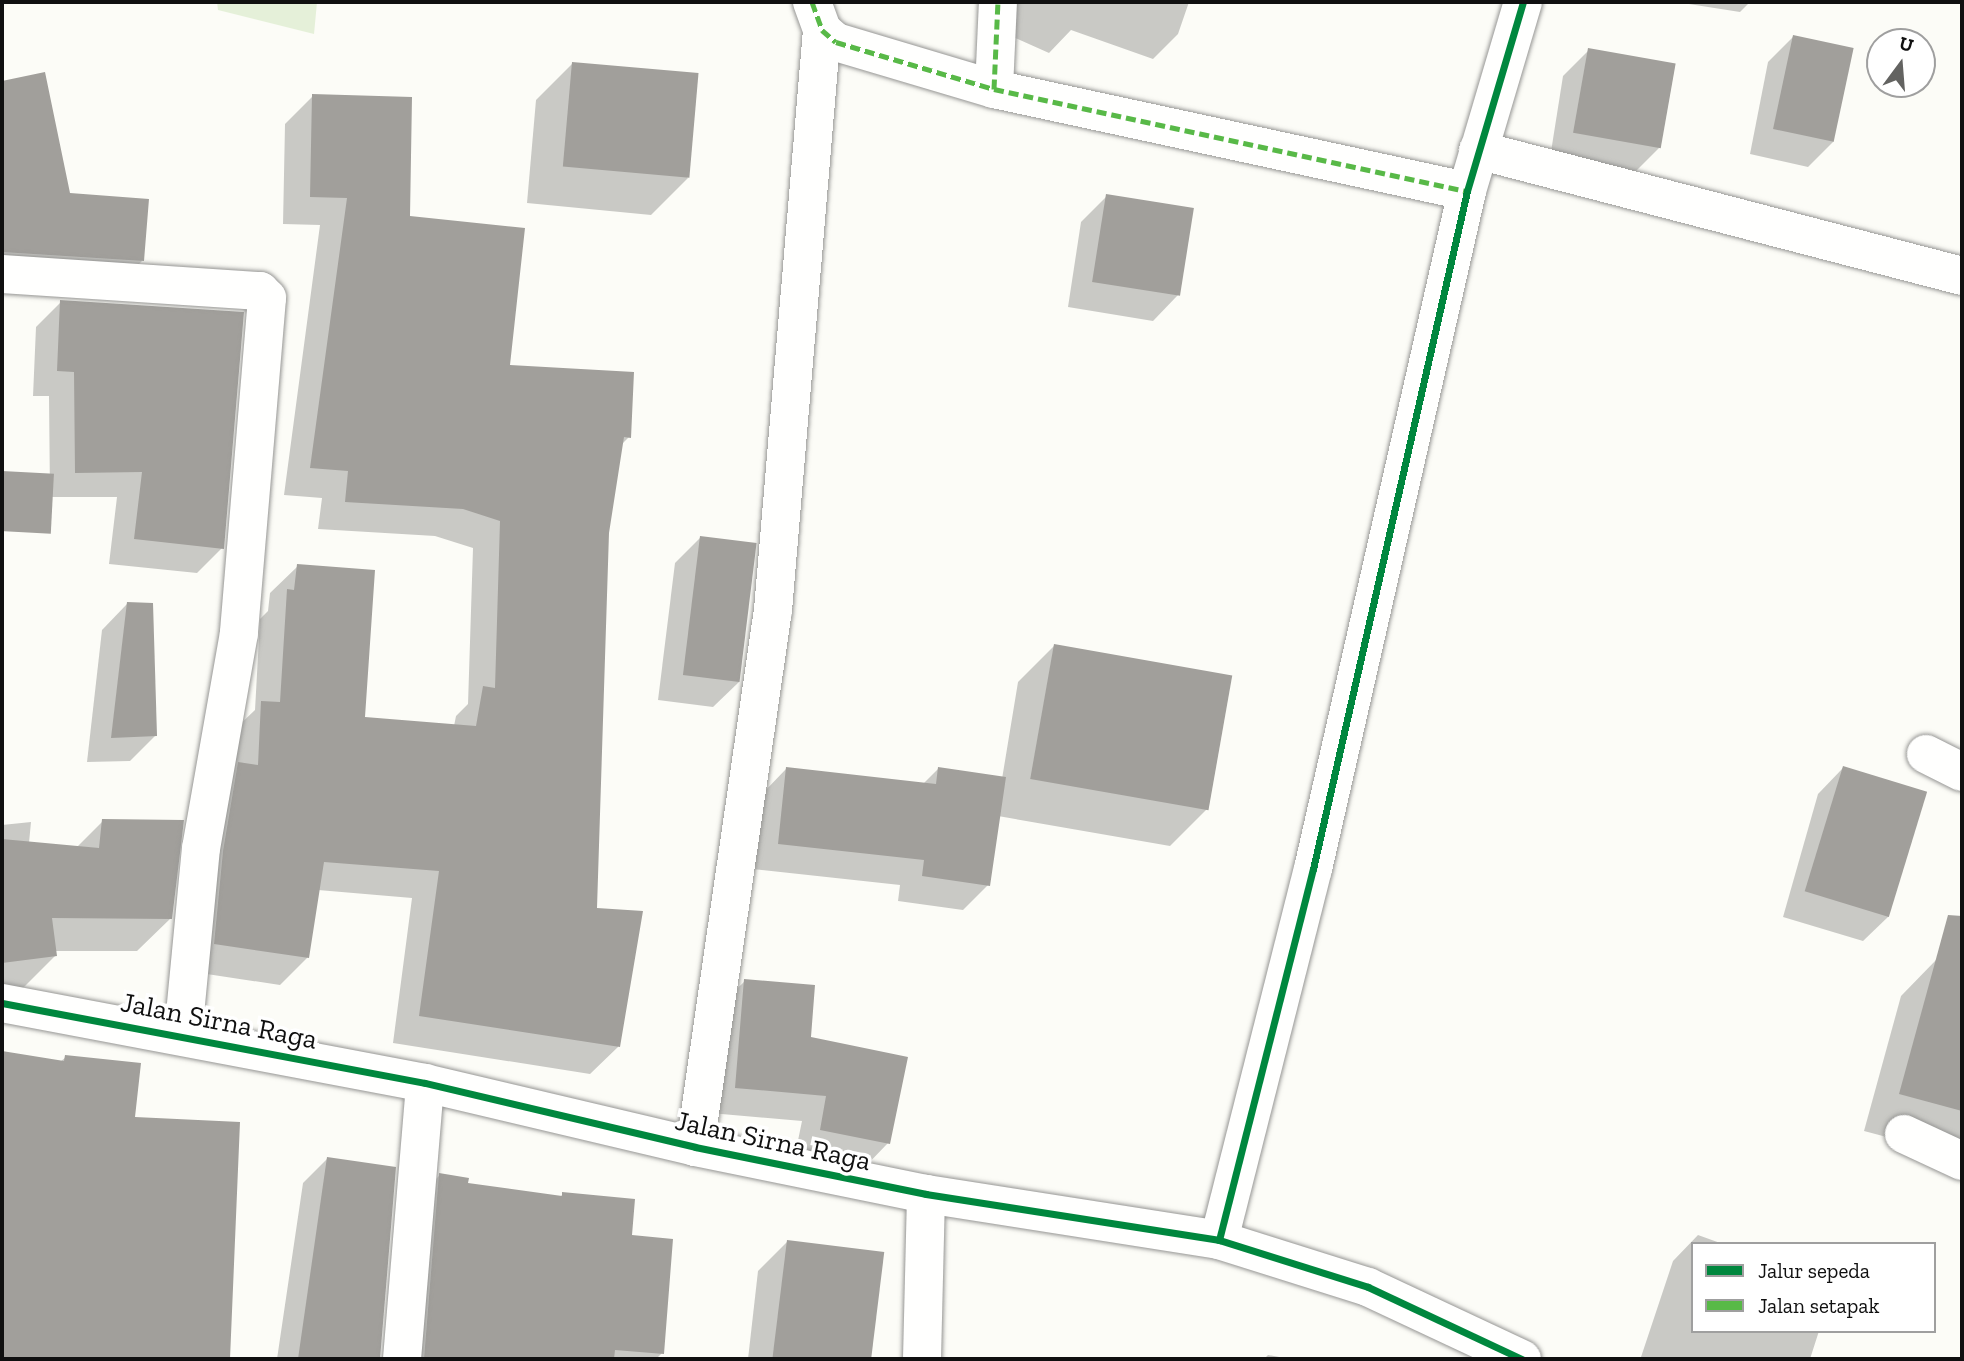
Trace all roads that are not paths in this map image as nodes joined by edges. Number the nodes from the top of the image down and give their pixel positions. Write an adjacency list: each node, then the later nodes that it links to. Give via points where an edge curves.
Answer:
1 (998, 2): 4 (street)
2 (1523, 2): 5 (street)
3 (817, 16): 4 (street, via 836,42); 15 (street, via 774,610)
4 (994, 89): 6 (street)
5 (1478, 150): 6 (street); 8 (street)
6 (1467, 191): 18 (street, via 1312,869)
7 (2, 274): 12 (street, via 260,291 267,298 239,634 201,848)
8 (1962, 276)
9 (1926, 754): 10 (street)
10 (1962, 772)
11 (2, 1003): 12 (street, Jalan Sirna Raga)
12 (183, 1034): 13 (street, Jalan Sirna Raga)
13 (425, 1083): 15 (street, Jalan Sirna Raga); 19 (street)
14 (1904, 1134): 16 (street)
15 (695, 1147): 17 (street, Jalan Sirna Raga)
16 (1962, 1161)
17 (926, 1194): 18 (street, Jalan Sirna Raga); 20 (street)
18 (1219, 1240): 21 (street, Jalan Sirna Raga, via 1368,1287)
19 (402, 1359)
20 (922, 1359)
21 (1522, 1359)

